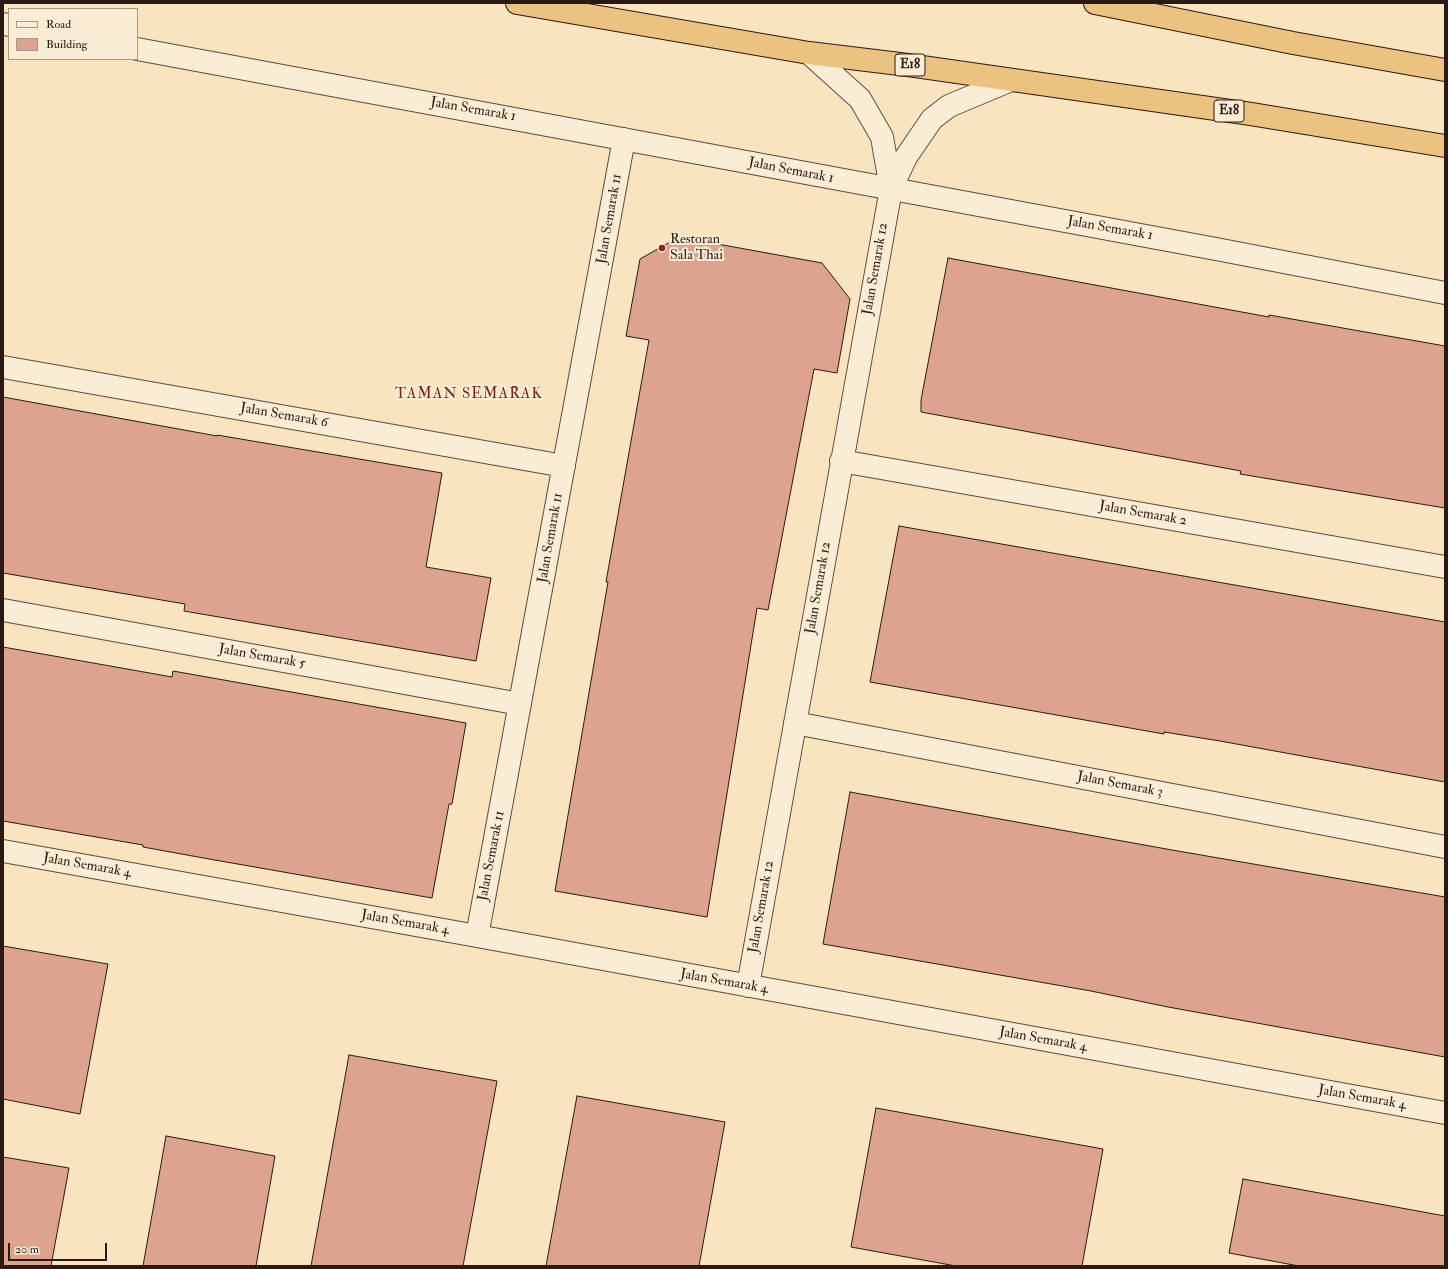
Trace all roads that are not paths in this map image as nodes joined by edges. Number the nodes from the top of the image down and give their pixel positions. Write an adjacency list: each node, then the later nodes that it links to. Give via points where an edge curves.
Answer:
1 (517, 3): 4 (highway, E18)
2 (1095, 3): 5 (highway, via 1293,43)
3 (138, 49): 7 (street, Jalan Semarak 1)
4 (809, 52): 6 (highway, E18); 9 (street, Jalan Semarak 12, via 860,99 882,137)
5 (1445, 70)
6 (1011, 80): 8 (highway, E18, via 1251,114); 9 (street, Jalan Semarak 12, via 949,106 932,119 906,157)
7 (624, 139): 9 (street, Jalan Semarak 1); 13 (street, Jalan Semarak 11)
8 (1445, 146)
9 (890, 189): 10 (street, Jalan Semarak 1); 12 (street, Jalan Semarak 12)
10 (1445, 294)
11 (3, 367): 13 (street, Jalan Semarak 6)
12 (841, 461): 14 (street, Jalan Semarak 2); 17 (street, Jalan Semarak 12)
13 (564, 466): 16 (street, Jalan Semarak 11)
14 (1445, 567)
15 (3, 610): 16 (street, Jalan Semarak 5)
16 (520, 704): 20 (street, Jalan Semarak 11)
17 (795, 723): 18 (street, Jalan Semarak 3); 21 (street, Jalan Semarak 12)
18 (1445, 847)
19 (3, 851): 20 (street, Jalan Semarak 4)
20 (477, 936): 21 (street, Jalan Semarak 4)
21 (748, 986): 22 (street, Jalan Semarak 4)
22 (1445, 1113)

